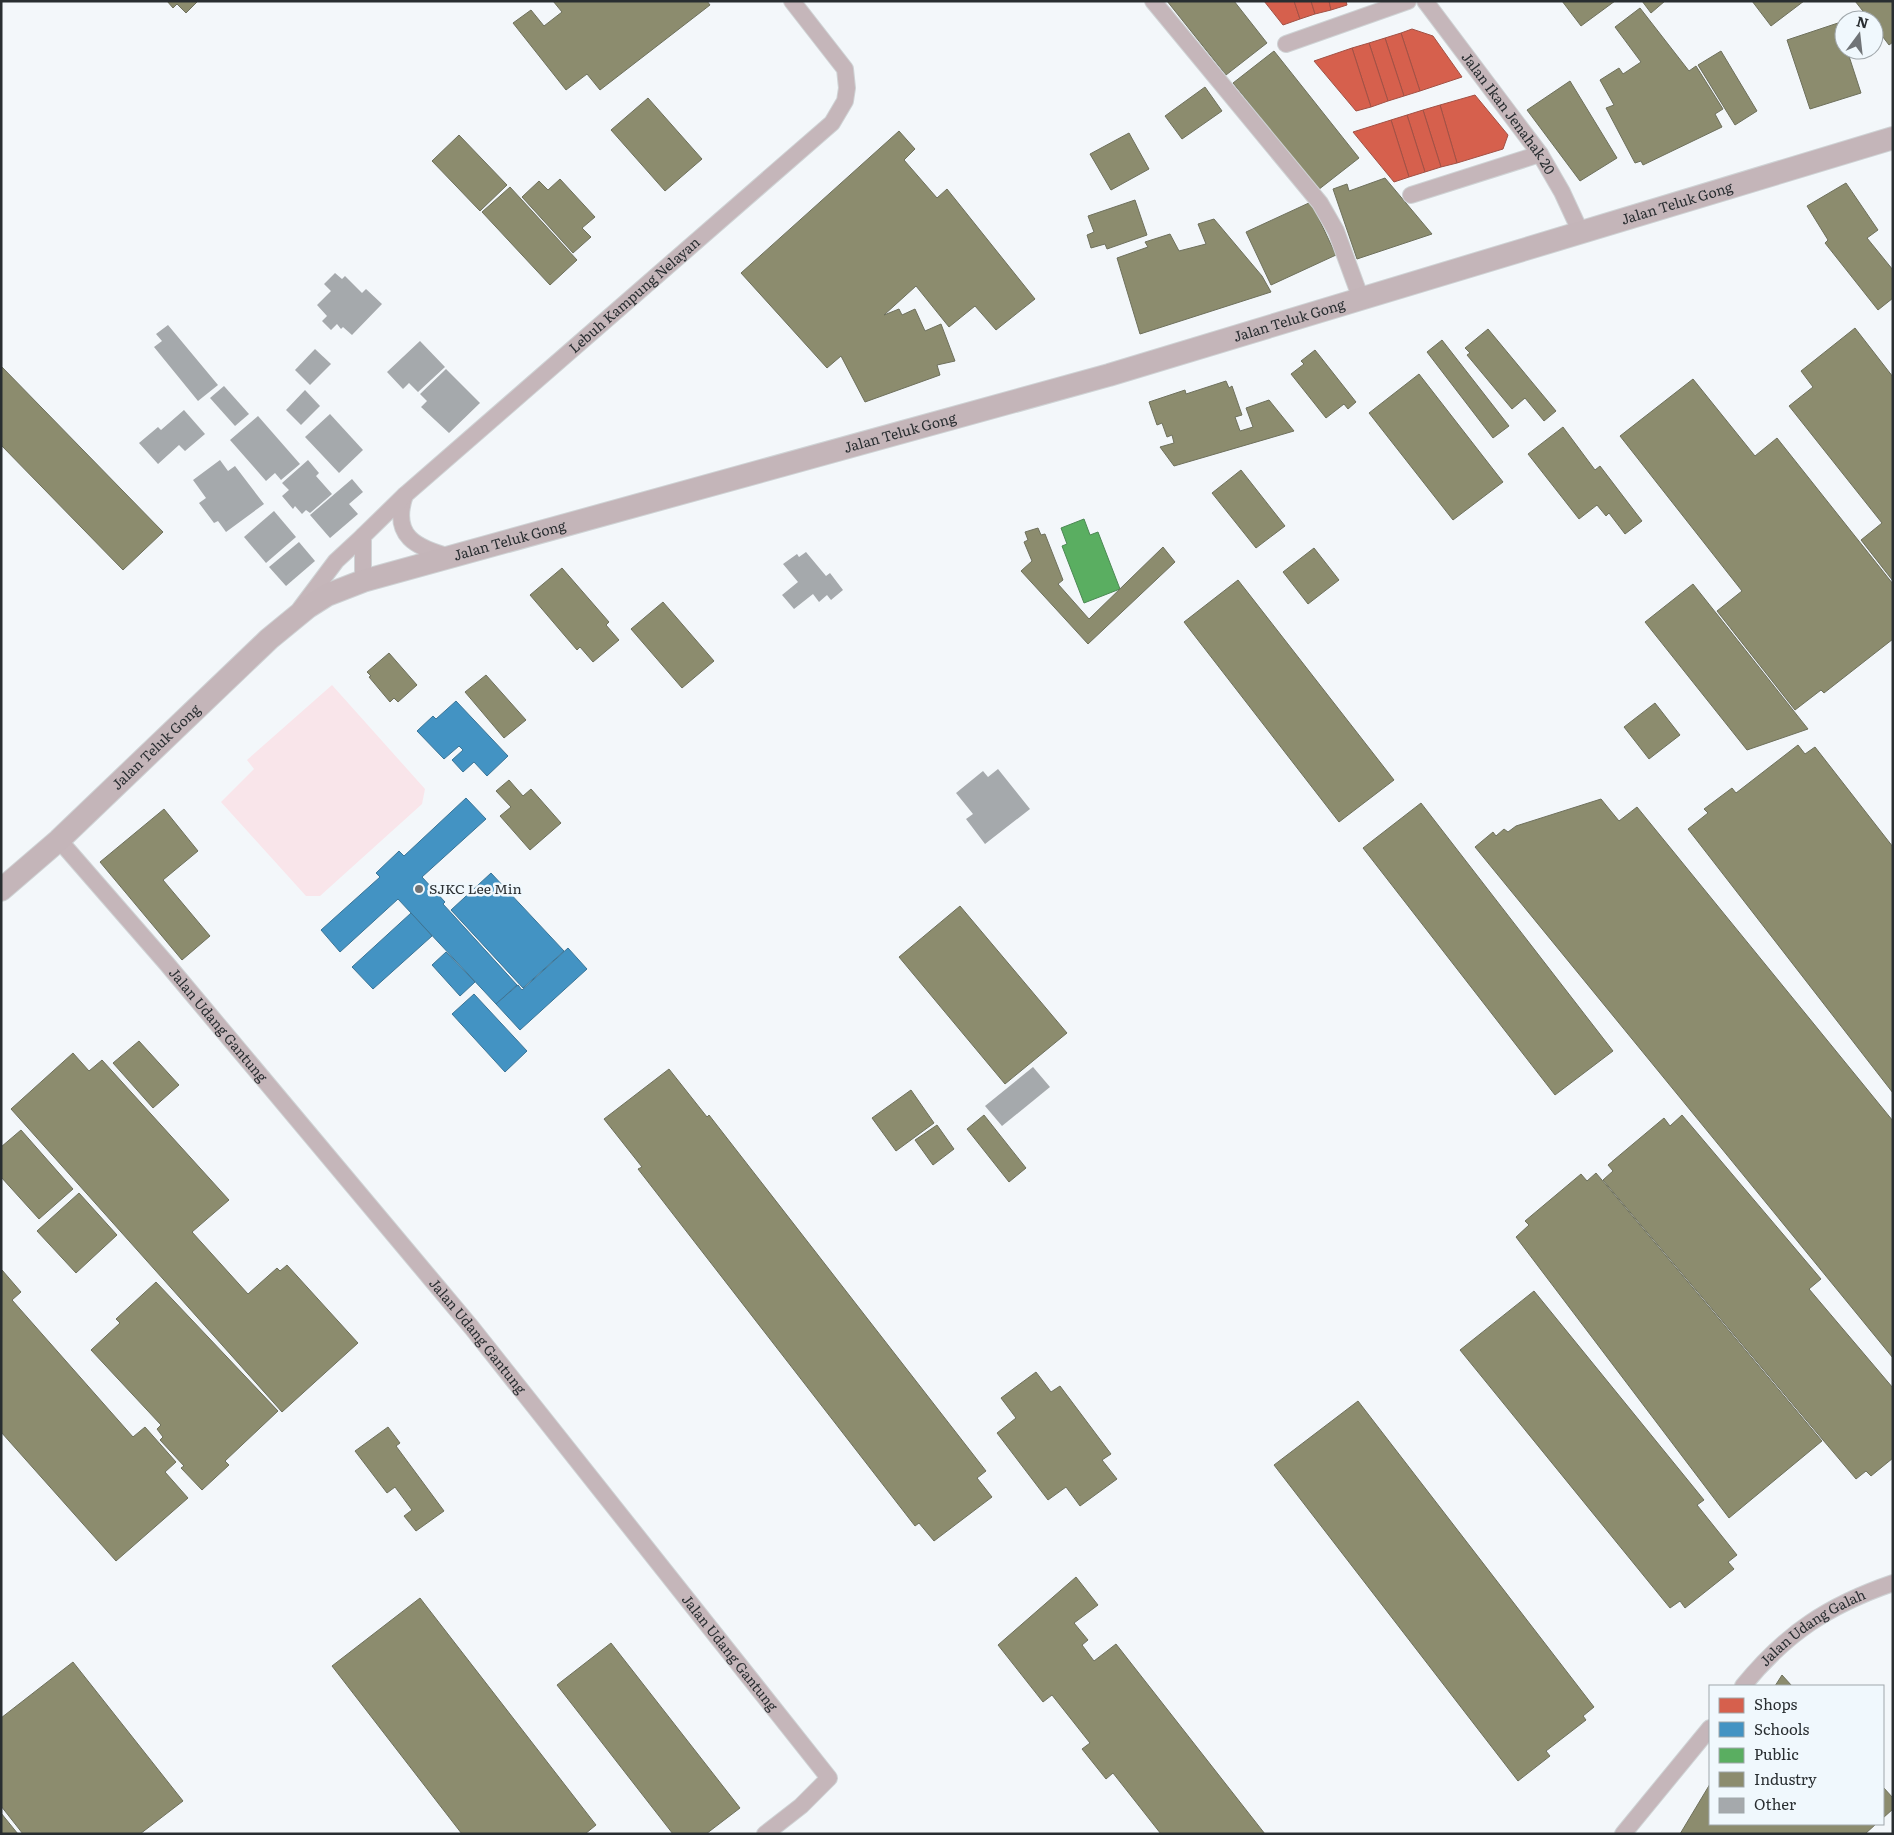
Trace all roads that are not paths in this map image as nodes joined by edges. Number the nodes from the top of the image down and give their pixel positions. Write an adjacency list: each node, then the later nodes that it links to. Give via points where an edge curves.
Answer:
1 (792, 1): 11 (street, Lebuh Kampung Nelayan, via 845,69 847,88 844,101 832,123)
2 (1153, 1): 10 (street, via 1320,203 1336,231)
3 (1408, 1): 5 (street)
4 (1425, 1): 7 (street, Jalan Ikan Jenahak 20)
5 (1286, 44)
6 (1893, 138): 9 (street, Jalan Teluk Gong)
7 (1540, 154): 8 (street); 9 (street, Jalan Ikan Jenahak 20)
8 (1411, 195)
9 (1581, 233): 10 (street, Jalan Teluk Gong)
10 (1361, 299): 13 (street, Jalan Teluk Gong, via 1109,375)
11 (404, 495): 12 (street, Lebuh Kampung Nelayan); 13 (street, via 400,518 406,534 419,546)
12 (363, 536): 14 (street); 15 (street, Lebuh Kampung Nelayan, via 336,561)
13 (451, 557): 14 (street, Jalan Teluk Gong)
14 (363, 581): 15 (street, Jalan Teluk Gong, via 327,595)
15 (294, 619): 16 (street, Jalan Teluk Gong)
16 (59, 840): 17 (street, Jalan Teluk Gong); 21 (street, Jalan Udang Gantung, via 472,1328 828,1778 801,1806)
17 (1, 890)
18 (1893, 1583): 19 (street, Jalan Udang Galah, via 1837,1606 1804,1626 1780,1645)
19 (1744, 1685)
20 (1709, 1729): 22 (street)
21 (765, 1834)
22 (1623, 1834)

